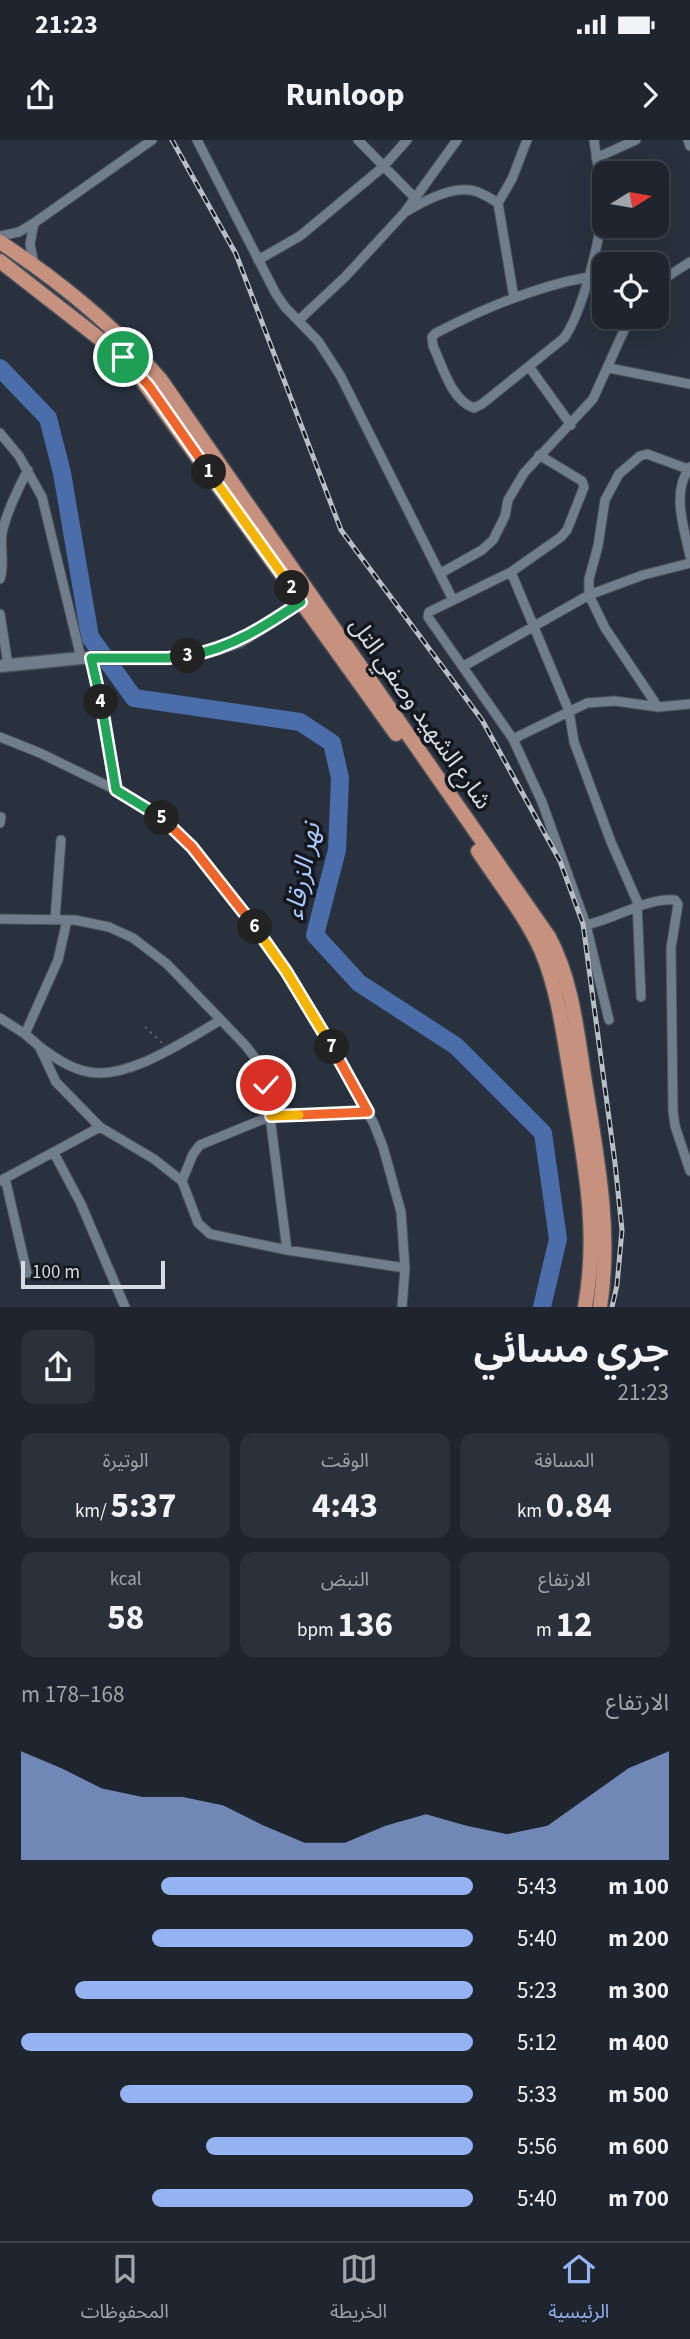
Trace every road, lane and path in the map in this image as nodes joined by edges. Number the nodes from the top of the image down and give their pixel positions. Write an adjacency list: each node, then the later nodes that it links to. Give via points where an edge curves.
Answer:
1 (152, 140): 16 (street)
2 (197, 140): 19 (street)
3 (358, 140): 12 (street)
4 (407, 140): 12 (street)
5 (457, 140): 13 (street)
6 (527, 140): 14 (street)
7 (594, 140): 11 (street)
8 (636, 140): 11 (street)
9 (688, 140): 10 (street)
10 (690, 146)
11 (596, 158): 24 (street, via 602,209)
12 (383, 167): 13 (street); 19 (street, via 300,236)
13 (414, 197): 15 (street)
14 (498, 203): 15 (street, via 475,191 449,192); 25 (street)
15 (405, 212): 27 (street)
16 (34, 223): 17 (street); 22 (street, via 30,244)
17 (0, 236)
18 (0, 242): 22 (main road, شارع الشهيد وصفي التل)
19 (258, 260): 27 (street, via 276,294)
20 (0, 261): 28 (main road, شارع الشهيد وصفي التل)
21 (690, 261): 23 (street)
22 (34, 264): 26 (main road, شارع الشهيد وصفي التل)
23 (669, 275)
24 (588, 277): 25 (street); 30 (street, via 573,326)
25 (514, 298): 30 (street, via 436,333 433,346 457,397 474,408)
26 (90, 310): 28 (main road); 65 (main road, شارع الشهيد وصفي التل, via 140,355 184,413 549,937)
27 (299, 320): 41 (street, via 336,367)
28 (79, 323): 45 (main road, شارع الشهيد وصفي التل, via 123,357 149,386)
29 (625, 329): 31 (street)
30 (530, 368): 33 (street)
31 (609, 368): 32 (street); 33 (street, via 593,399)
32 (690, 384)
33 (571, 425): 35 (street)
34 (0, 433): 37 (street)
35 (539, 455): 40 (street, via 580,479 583,487 567,530); 41 (street, via 508,500 493,540)
36 (689, 468): 38 (street, via 681,482 680,502); 43 (street, via 647,454 620,474 605,500)
37 (28, 470): 42 (street, via 2,533); 48 (street, via 42,497)
38 (690, 556)
39 (690, 563): 43 (street)
40 (511, 572): 44 (street); 47 (street)
41 (441, 573): 44 (street)
42 (0, 579)
43 (589, 595): 47 (street); 52 (street, via 605,628)
44 (453, 600): 50 (street, via 429,612 428,617)
45 (301, 602): 48 (street, via 228,646 175,658); 65 (main road, شارع الشهيد وصفي التل, via 472,842)
46 (0, 614): 49 (street)
47 (533, 626): 50 (street); 53 (street)
48 (91, 658): 49 (street); 56 (street)
49 (4, 666)
50 (464, 666): 55 (street)
51 (690, 704): 52 (street)
52 (657, 706): 53 (street, via 598,701)
53 (569, 711): 55 (street); 60 (street, via 574,742)
54 (0, 737): 56 (street)
55 (513, 739): 64 (street, via 542,802)
56 (116, 790): 74 (street, via 174,828 232,896 299,992)
57 (1, 817): 58 (street)
58 (0, 823)
59 (61, 840): 62 (street)
60 (638, 907): 64 (street); 66 (street); 78 (street, via 672,899 678,904 671,948 673,1111)
61 (0, 919): 62 (street)
62 (55, 919): 63 (street)
63 (66, 920): 68 (street, via 109,927 133,938 167,964); 71 (street, via 58,960)
64 (586, 925): 69 (street)
65 (557, 972): 86 (main road, شارع الشهيد وصفي التل, via 592,1215 592,1267); 87 (main road, شارع الشهيد وصفي التل, via 574,1013 603,1198 606,1261)
66 (641, 997)
67 (0, 1018): 71 (street)
68 (221, 1020): 73 (street); 75 (street, via 258,1062)
69 (608, 1020)
70 (145, 1027): 73 (path)
71 (25, 1034): 72 (street)
72 (39, 1046): 73 (street, via 58,1060 91,1073 119,1071); 76 (street, via 56,1082)
73 (167, 1049)
74 (368, 1112): 75 (street); 82 (street, via 401,1212)
75 (271, 1116): 80 (street, via 200,1145); 81 (street)
76 (100, 1127): 77 (street); 80 (street, via 154,1158)
77 (54, 1153): 79 (street); 84 (street)
78 (690, 1171)
79 (2, 1180): 83 (street)
80 (182, 1181): 81 (street, via 198,1223 210,1234)
81 (287, 1250): 82 (street)
82 (405, 1268): 85 (street)
83 (27, 1273)
84 (125, 1307)
85 (402, 1307)
86 (585, 1307)
87 (600, 1307)

